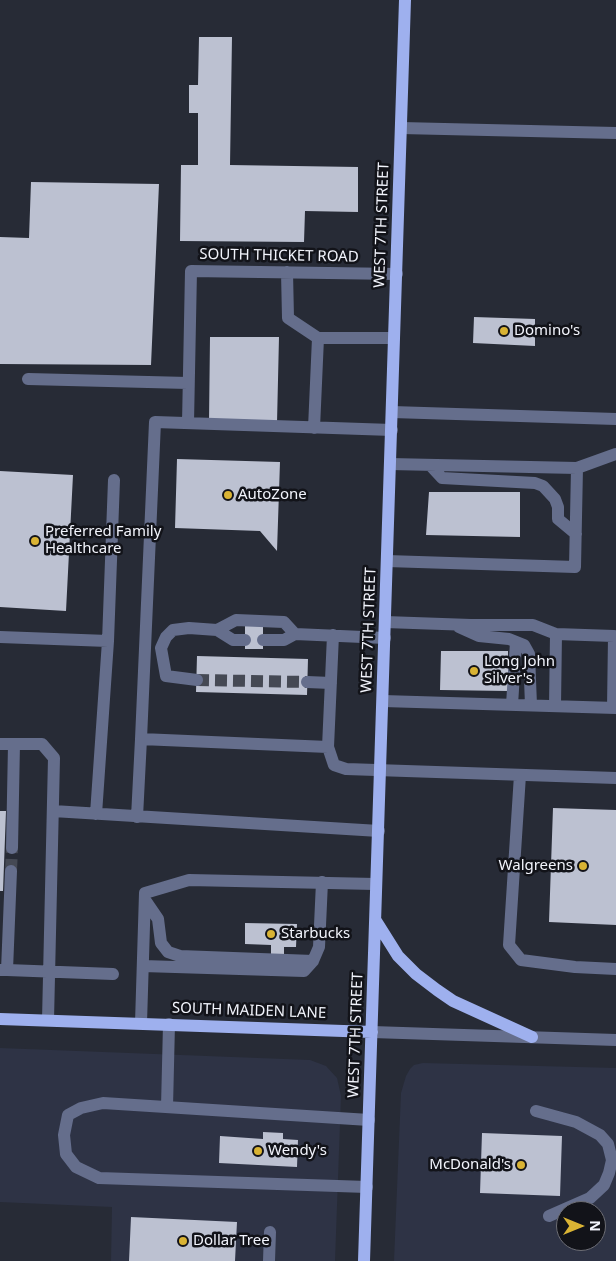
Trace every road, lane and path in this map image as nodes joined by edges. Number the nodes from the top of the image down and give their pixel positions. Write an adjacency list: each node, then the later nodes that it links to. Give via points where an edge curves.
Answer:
1 (405, 0): 2 (main road, WEST 7TH STREET)
2 (401, 128): 3 (street); 5 (main road, WEST 7TH STREET)
3 (616, 134)
4 (287, 272): 5 (street, SOUTH THICKET ROAD); 6 (street, via 288,318); 9 (street, SOUTH THICKET ROAD, via 190,271)
5 (397, 274): 7 (main road, WEST 7TH STREET)
6 (318, 338): 7 (street); 13 (street)
7 (394, 338): 10 (main road, WEST 7TH STREET)
8 (28, 379): 9 (street)
9 (188, 383): 12 (street)
10 (392, 412): 11 (street); 14 (main road, WEST 7TH STREET)
11 (616, 419)
12 (188, 423): 13 (street); 42 (street, via 155,422)
13 (314, 428): 14 (street)
14 (392, 430): 16 (main road, WEST 7TH STREET)
15 (616, 454): 18 (street)
16 (390, 464): 17 (street); 21 (main road, WEST 7TH STREET)
17 (430, 465): 18 (street); 20 (street, via 442,478 543,486 555,499 558,519)
18 (578, 468): 20 (street)
19 (114, 480): 32 (street)
20 (576, 534): 21 (street, via 575,567)
21 (387, 561): 22 (main road, WEST 7TH STREET)
22 (385, 622): 23 (street); 29 (main road, WEST 7TH STREET)
23 (452, 624): 26 (street, via 533,625); 33 (street, via 479,636)
24 (217, 630): 25 (street, via 236,620 284,622); 30 (street, via 233,640); 34 (street, via 173,630 161,648 166,676)
25 (295, 634): 27 (street); 31 (street, via 284,640)
26 (556, 634): 40 (street); 41 (street, via 614,636)
27 (333, 635): 29 (street); 36 (street)
28 (0, 637): 32 (street)
29 (385, 638): 37 (main road, WEST 7TH STREET)
30 (245, 640)
31 (263, 640)
32 (108, 641): 50 (street)
33 (516, 642): 38 (street); 39 (street, via 524,645 529,654)
34 (197, 680)
35 (307, 682): 36 (street)
36 (332, 682): 45 (street)
37 (383, 701): 38 (street); 46 (main road, WEST 7TH STREET)
38 (512, 705): 39 (street)
39 (531, 705): 40 (street)
40 (555, 706): 41 (street)
41 (615, 708)
42 (142, 739): 45 (street); 51 (street)
43 (0, 744): 44 (street)
44 (14, 744): 49 (street, via 42,744 54,758); 53 (street)
45 (328, 747): 46 (street, via 334,765)
46 (380, 771): 47 (street); 52 (main road, WEST 7TH STREET)
47 (520, 776): 48 (street); 61 (street, via 509,945 521,960)
48 (616, 778)
49 (53, 811): 50 (street); 63 (street)
50 (96, 814): 51 (street)
51 (138, 816): 52 (street)
52 (379, 831): 56 (main road, WEST 7TH STREET)
53 (12, 848)
54 (11, 871): 62 (street)
55 (322, 882): 56 (street); 57 (street, via 190,880 145,893); 59 (street, via 319,947)
56 (375, 884): 58 (main road, WEST 7TH STREET)
57 (145, 900): 59 (street, via 158,919 161,943 168,952 180,956); 60 (street)
58 (376, 920): 69 (main road, WEST 7TH STREET); 70 (main road, via 398,956 416,974 453,1001)
59 (313, 961): 60 (street, via 304,970)
60 (143, 966): 67 (street)
61 (616, 969)
62 (4, 970): 63 (street)
63 (49, 971): 64 (street); 66 (street)
64 (113, 974)
65 (0, 1019): 66 (main road, SOUTH MAIDEN LANE)
66 (48, 1020): 67 (main road, SOUTH MAIDEN LANE)
67 (142, 1023): 68 (main road, SOUTH MAIDEN LANE)
68 (169, 1024): 69 (main road, SOUTH MAIDEN LANE); 72 (street)
69 (372, 1032): 70 (street, SOUTH MAIDEN LANE); 74 (main road, WEST 7TH STREET)
70 (532, 1037): 71 (street, SOUTH MAIDEN LANE)
71 (616, 1040)
72 (168, 1107): 74 (street); 75 (street, via 103,1103 81,1108 68,1115 64,1135 66,1154 76,1167 99,1178)
73 (536, 1111): 76 (street, via 576,1122 600,1135 608,1144 612,1160 604,1185 590,1198)
74 (369, 1120): 75 (main road, WEST 7TH STREET)
75 (367, 1187): 79 (main road, WEST 7TH STREET)
76 (548, 1216)
77 (270, 1232): 78 (street)
78 (269, 1261)
79 (364, 1261)

